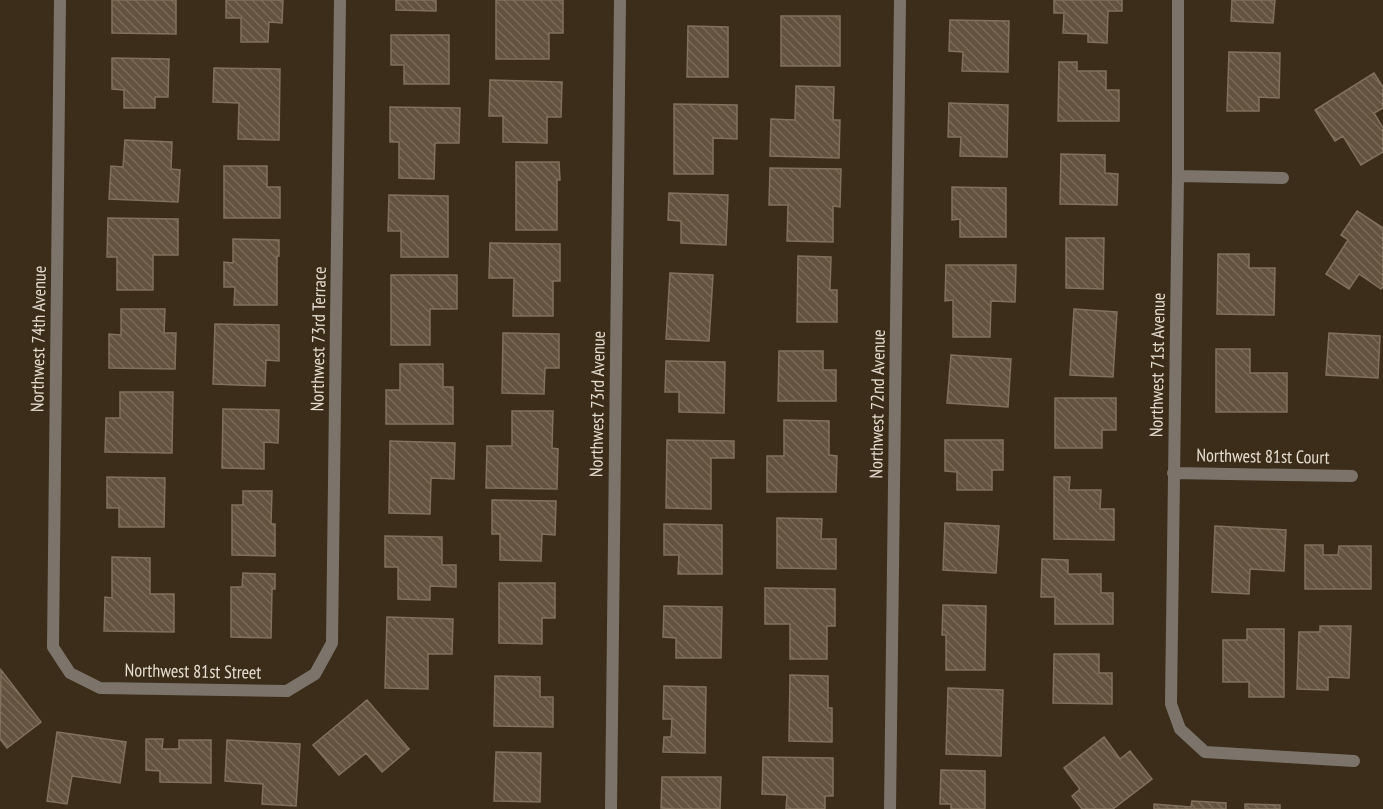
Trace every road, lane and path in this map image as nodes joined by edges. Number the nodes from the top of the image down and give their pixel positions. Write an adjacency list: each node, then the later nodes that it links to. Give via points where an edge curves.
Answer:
1 (60, 0): 10 (street, Northwest 74th Avenue, via 53,647)
2 (340, 0): 11 (street, Northwest 73rd Terrace, via 332,643)
3 (620, 0): 13 (street, Northwest 73rd Avenue)
4 (900, 0): 14 (street, Northwest 72nd Avenue)
5 (1178, 0): 6 (street, Northwest 71st Avenue)
6 (1178, 176): 7 (street); 8 (street, Northwest 71st Avenue)
7 (1283, 178)
8 (1173, 473): 9 (street, Northwest 81st Court); 12 (street, Northwest 71st Avenue, via 1171,704 1180,729 1205,752)
9 (1352, 476)
10 (70, 673): 11 (street, Northwest 81st Street, via 100,688 287,691)
11 (315, 674)
12 (1354, 761)
13 (610, 809)
14 (890, 809)

